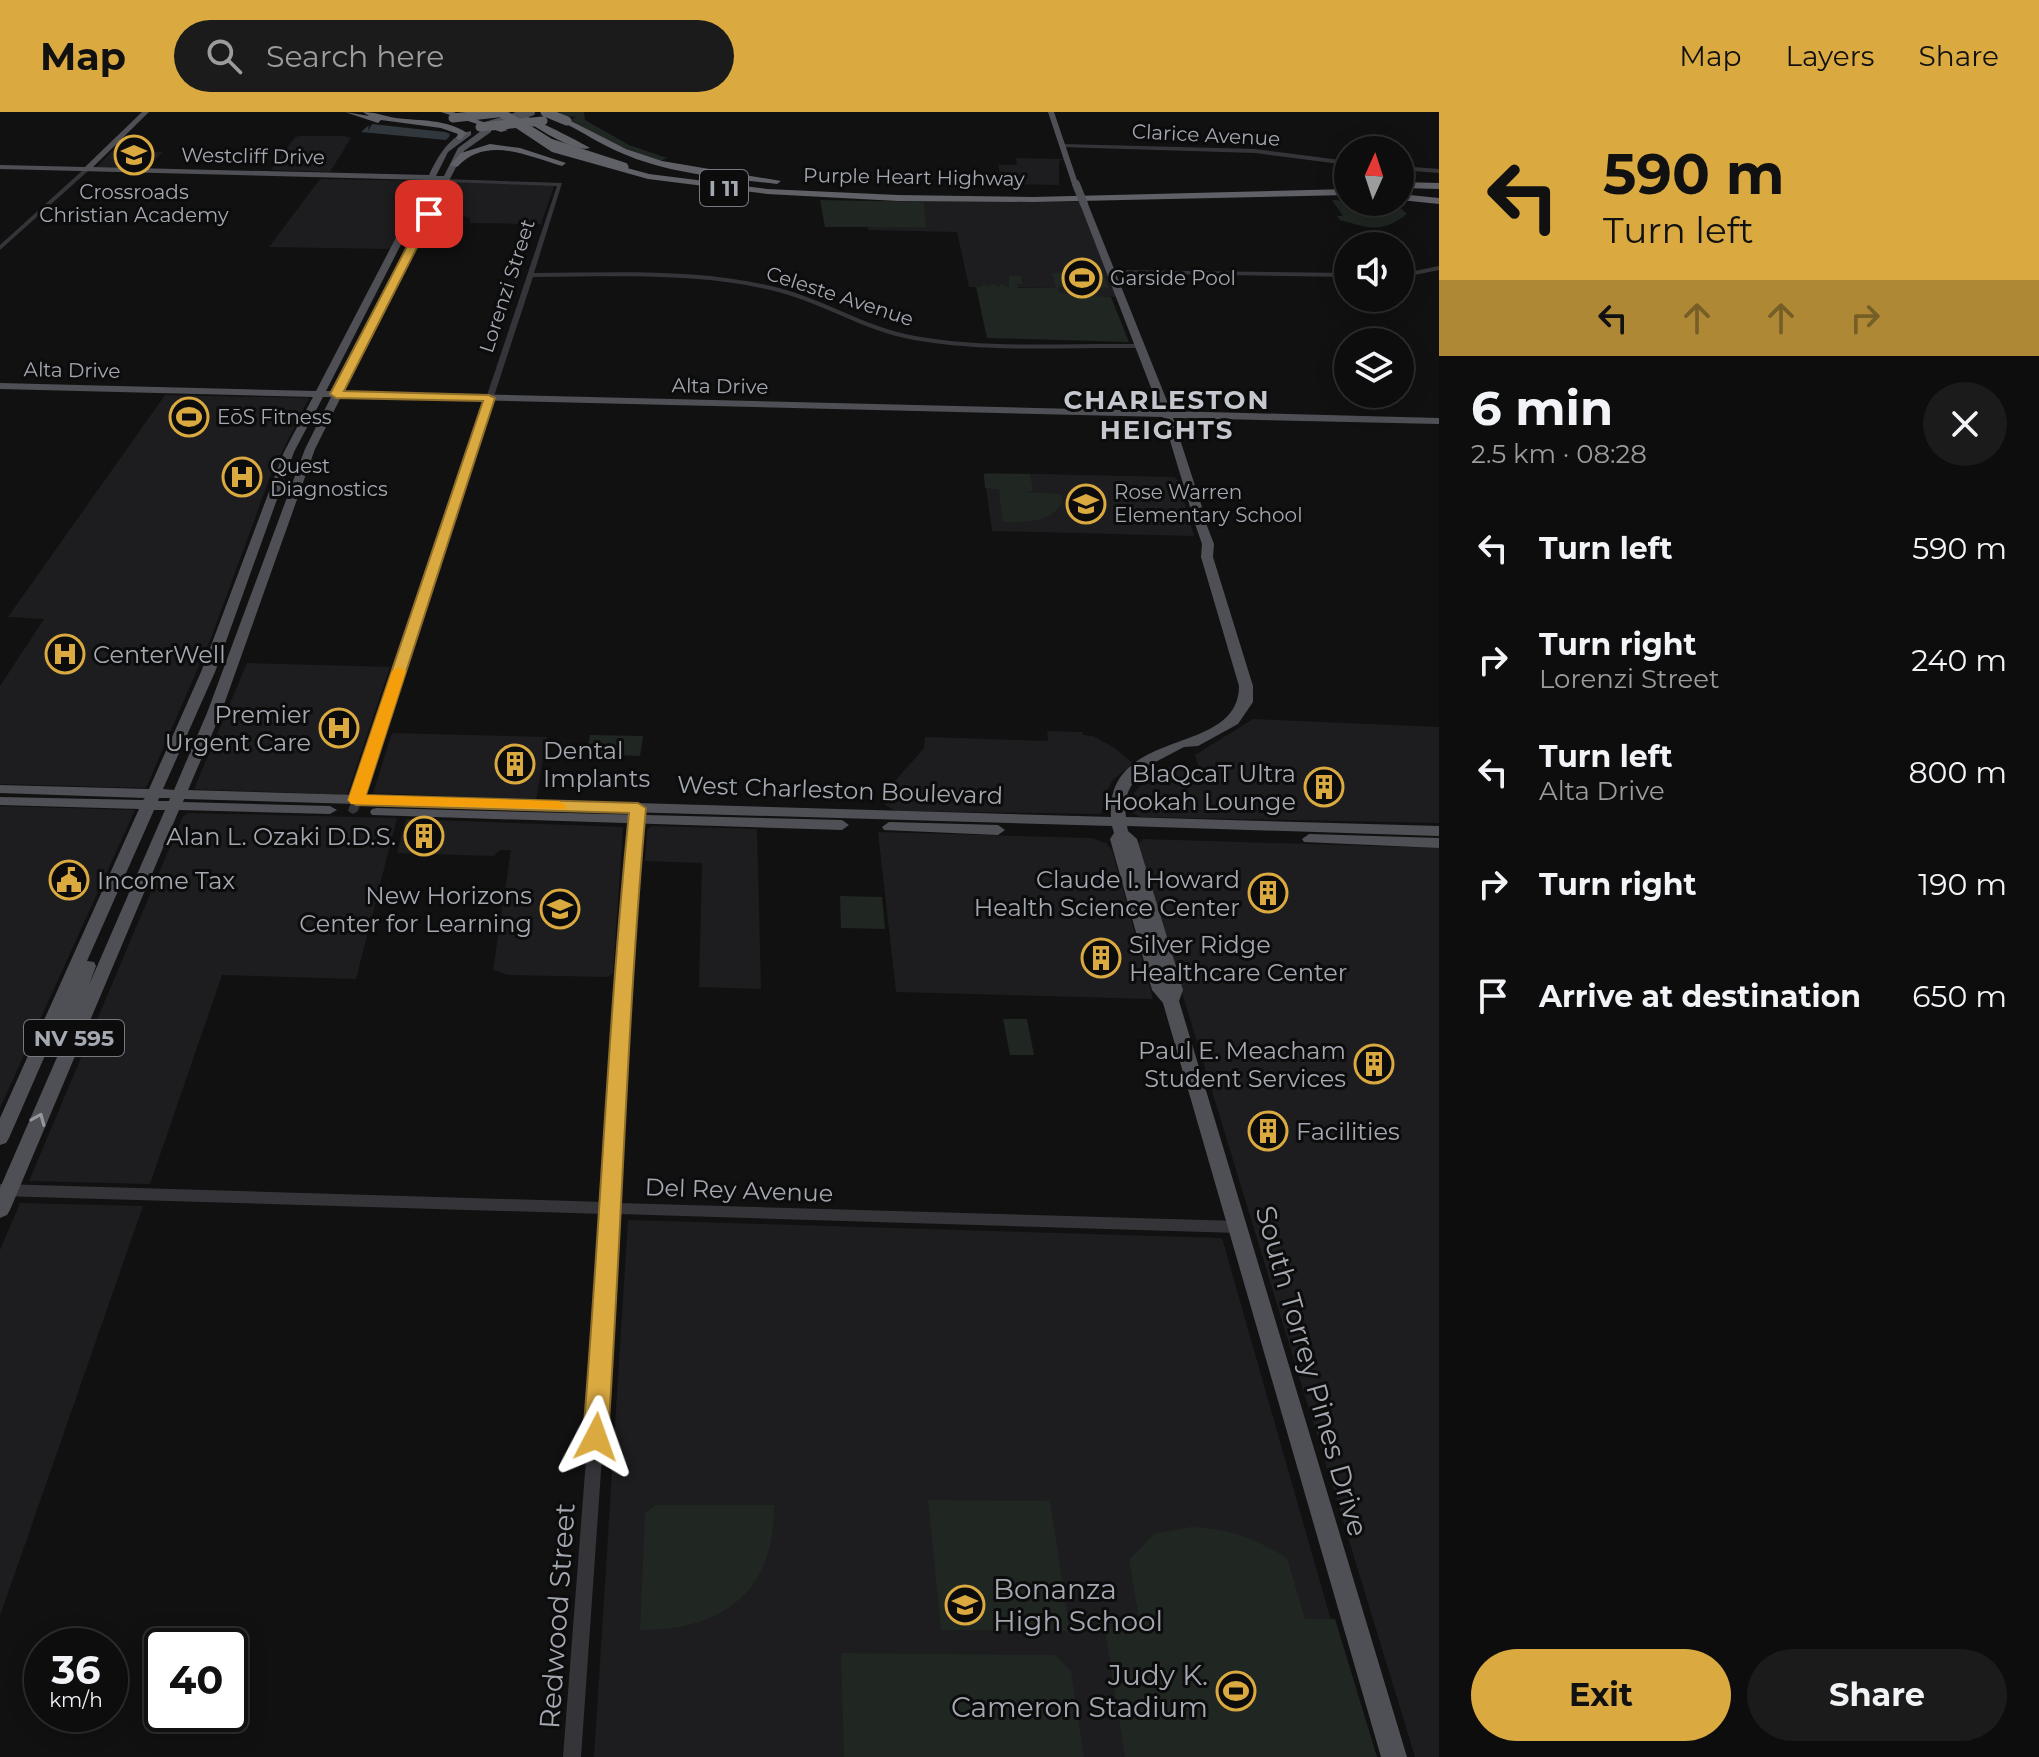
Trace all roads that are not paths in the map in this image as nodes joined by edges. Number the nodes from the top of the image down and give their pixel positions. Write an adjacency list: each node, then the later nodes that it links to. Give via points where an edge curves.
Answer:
1 (146, 112): 23 (main road)
2 (349, 112): 9 (highway, via 394,124)
3 (369, 112): 9 (highway, via 394,121); 10 (highway, via 412,121)
4 (387, 112): 10 (highway)
5 (398, 112): 9 (highway)
6 (1051, 112): 15 (main road, South Torrey Pines Drive)
7 (543, 114): 8 (highway, bridge); 8 (highway, bridge); 11 (highway)
8 (509, 116): 9 (highway, bridge); 10 (highway, bridge); 12 (highway, bridge); 14 (highway, Purple Heart Highway / I 11); 16 (highway, bridge, via 499,134 506,145); 20 (highway, Purple Heart Highway / I 11); 20 (highway, bridge, via 545,141)
9 (449, 119): 13 (highway, via 463,134); 14 (highway)
10 (469, 123)
11 (566, 123): 20 (highway); 36 (highway, via 618,149 669,165)
12 (484, 129): 13 (main road, NV 595); 19 (main road, NV 595, via 463,146)
13 (460, 138): 18 (main road, NV 595)
14 (546, 145): 41 (highway, Purple Heart Highway / I 11, via 600,165 666,180)
15 (1063, 146): 17 (street, Clarice Avenue, via 1255,151); 49 (main road, South Torrey Pines Drive, bridge)
16 (524, 153): 19 (highway, via 480,147 467,151); 42 (highway, via 675,186)
17 (1334, 161)
18 (439, 164): 29 (main road, via 423,173); 30 (main road, NV 595)
19 (454, 165): 31 (main road, NV 595)
20 (627, 165): 36 (highway, Purple Heart Highway / I 11, via 732,180); 37 (highway, via 752,186); 41 (highway, via 710,183)
21 (0, 168): 23 (main road, Westcliff Drive)
22 (1414, 169): 24 (street)
23 (86, 170): 25 (main road, Westcliff Drive); 47 (street)
24 (1439, 171)
25 (261, 174): 26 (main road, Westcliff Drive); 27 (main road, Westcliff Drive)
26 (315, 174): 27 (main road); 28 (main road, Westcliff Drive)
27 (286, 176): 28 (main road, Westcliff Drive)
28 (363, 176): 29 (main road, Westcliff Drive); 30 (main road, Westcliff Drive)
29 (388, 176): 30 (main road, Westcliff Drive)
30 (433, 178): 31 (main road, Westcliff Drive); 45 (main road, NV 595)
31 (448, 179): 32 (street, Westcliff Drive); 46 (main road, NV 595)
32 (560, 183): 51 (street, Lorenzi Street)
33 (1414, 183): 34 (highway)
34 (1439, 183)
35 (1334, 184): 37 (highway, Purple Heart Highway / I 11)
36 (871, 188): 37 (highway, Purple Heart Highway / I 11)
37 (899, 189)
38 (1439, 192): 40 (highway)
39 (1334, 193): 42 (highway, Purple Heart Highway / I 11)
40 (1414, 193)
41 (825, 194): 42 (highway, Purple Heart Highway / I 11)
42 (890, 197)
43 (1414, 197): 44 (highway)
44 (1439, 201)
45 (414, 216): 46 (main road, via 420,219); 55 (main road, NV 595)
46 (420, 231): 56 (main road, NV 595)
47 (0, 248)
48 (1439, 268): 50 (street)
49 (1110, 271): 52 (street); 53 (main road, South Torrey Pines Drive)
50 (1414, 273)
51 (530, 275): 53 (street, Celeste Avenue, via 753,284 796,294 875,328 919,339); 57 (street, Lorenzi Street)
52 (1334, 275)
53 (1140, 346): 58 (main road, South Torrey Pines Drive)
54 (0, 386): 55 (main road, Alta Drive)
55 (319, 394): 56 (main road, Alta Drive); 60 (main road, NV 595)
56 (336, 394): 57 (main road, Alta Drive); 61 (main road, NV 595)
57 (489, 398): 58 (main road, Alta Drive); 74 (street, Lorenzi Street)
58 (1167, 415): 59 (main road, Alta Drive); 66 (main road, South Torrey Pines Drive, via 1247,693 1233,721)
59 (1439, 421)
60 (282, 468): 61 (main road, via 290,474 274,516); 62 (main road, NV 595)
61 (275, 545): 63 (main road, NV 595)
62 (228, 619): 63 (main road, via 231,640 223,661); 64 (main road, NV 595)
63 (233, 667): 65 (main road, NV 595)
64 (208, 672): 65 (main road, via 217,676 207,702); 71 (main road, NV 595)
65 (214, 713): 72 (main road, NV 595)
66 (1193, 743): 67 (main road, South Torrey Pines Drive); 68 (main road, South Torrey Pines Drive)
67 (1175, 746): 68 (main road, via 1156,761); 69 (main road, South Torrey Pines Drive, via 1136,766)
68 (1157, 766): 69 (main road, South Torrey Pines Drive)
69 (1136, 771): 78 (main road, South Torrey Pines Drive, via 1118,794)
70 (0, 789): 71 (main road, West Charleston Boulevard)
71 (151, 800): 72 (main road, West Charleston Boulevard); 73 (main road, West Charleston Boulevard); 81 (main road, NV 595)
72 (177, 800): 74 (main road, West Charleston Boulevard); 85 (main road, NV 595)
73 (0, 801)
74 (354, 806): 75 (main road, West Charleston Boulevard)
75 (637, 814): 76 (main road, West Charleston Boulevard); 77 (main road, West Charleston Boulevard); 90 (street, Redwood Street)
76 (966, 818): 77 (main road); 78 (main road, West Charleston Boulevard)
77 (930, 828): 78 (main road, West Charleston Boulevard)
78 (1120, 828): 79 (main road, West Charleston Boulevard); 80 (main road, West Charleston Boulevard); 82 (main road, South Torrey Pines Drive, via 1117,839); 83 (main road, South Torrey Pines Drive, via 1130,839)
79 (1439, 831)
80 (1439, 843)
81 (108, 897): 84 (main road, NV 595); 85 (main road, via 111,925 96,960)
82 (1135, 901): 83 (main road); 86 (main road, South Torrey Pines Drive)
83 (1160, 940): 86 (main road, South Torrey Pines Drive)
84 (80, 959): 87 (main road, via 88,966 65,1023); 88 (main road, NV 595)
85 (106, 964): 87 (main road, NV 595)
86 (1163, 973): 92 (main road, South Torrey Pines Drive, via 1160,990 1171,1001)
87 (70, 1048): 89 (main road, NV 595, one-way to 87)
88 (0, 1138)
89 (4, 1190): 90 (street, Del Rey Avenue); 91 (main road, NV 595)
90 (612, 1209): 92 (street, Del Rey Avenue); 93 (street, Redwood Street)
91 (0, 1210)
92 (1238, 1227): 94 (main road, South Torrey Pines Drive)
93 (572, 1757)
94 (1394, 1757)

